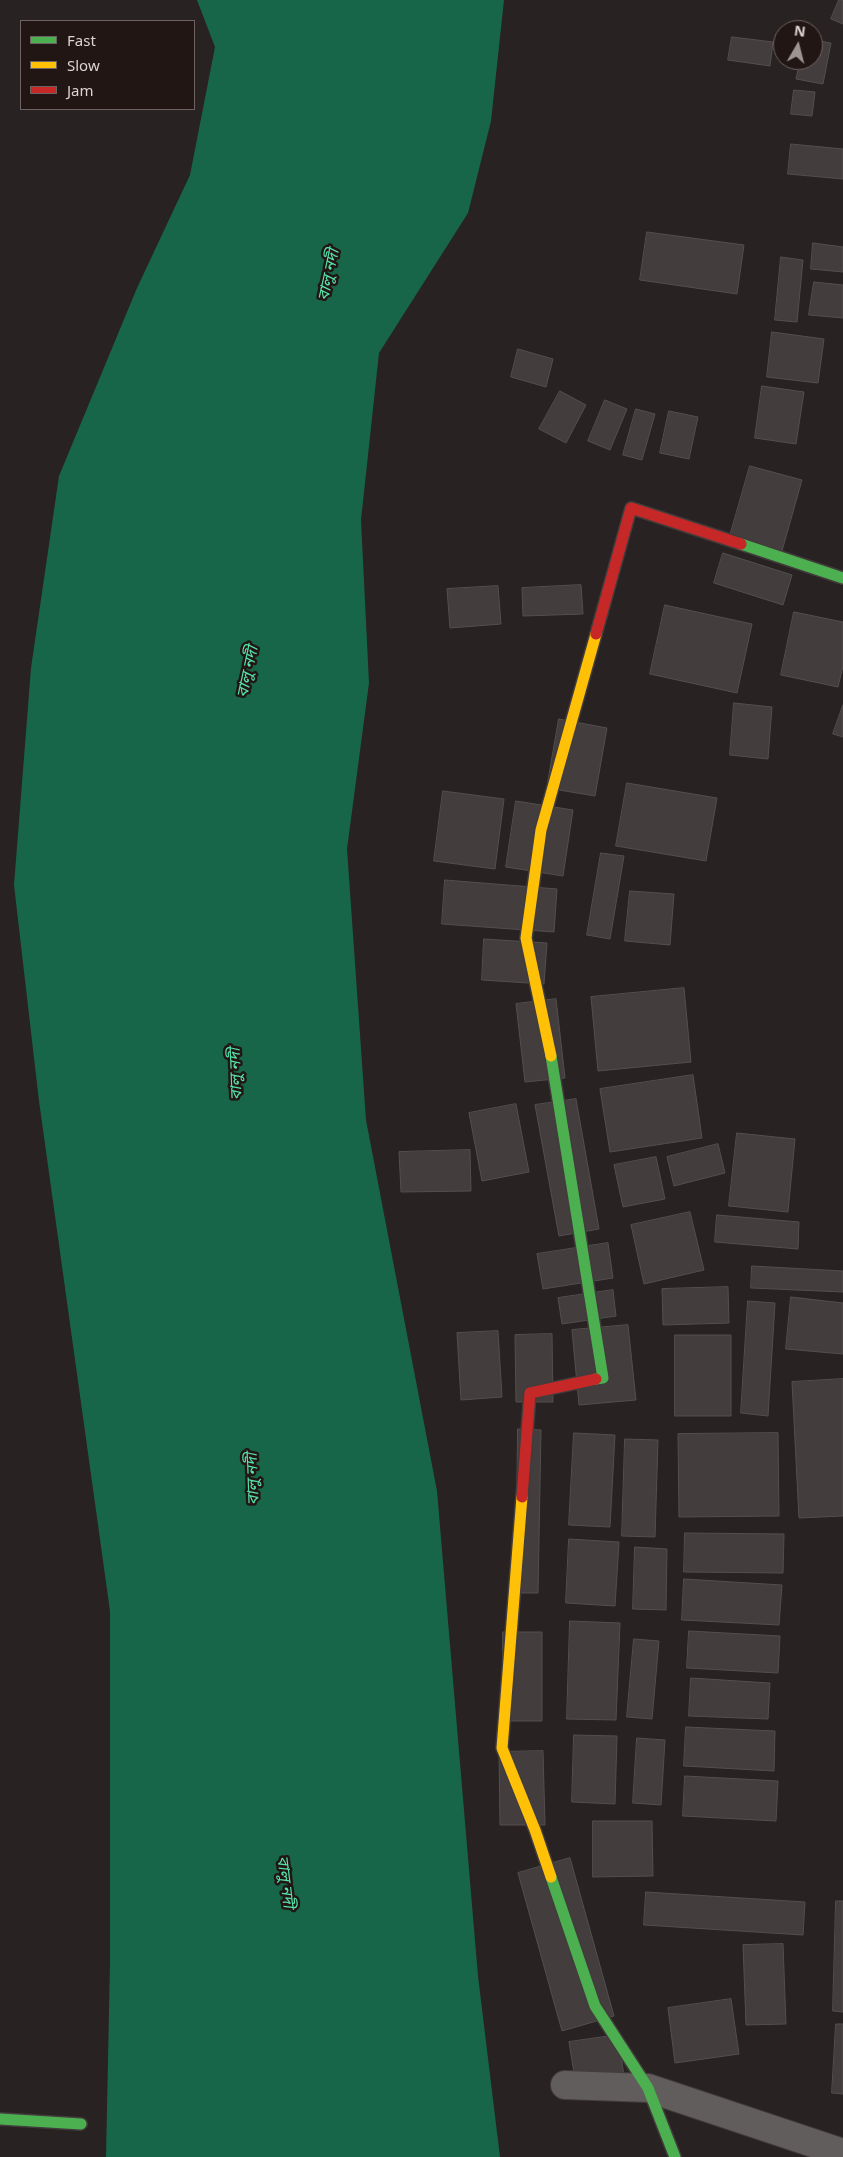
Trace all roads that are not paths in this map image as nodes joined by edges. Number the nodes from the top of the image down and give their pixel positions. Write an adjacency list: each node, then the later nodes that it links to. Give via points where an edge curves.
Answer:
1 (843, 578): 3 (street, via 631,508 541,830 526,938 547,1029 603,1378 530,1393 502,1748 535,1830 595,2006)
2 (565, 2086): 3 (street)
3 (648, 2088): 6 (street); 7 (street)
4 (0, 2119): 5 (street)
5 (81, 2124)
6 (843, 2153)
7 (675, 2157)

